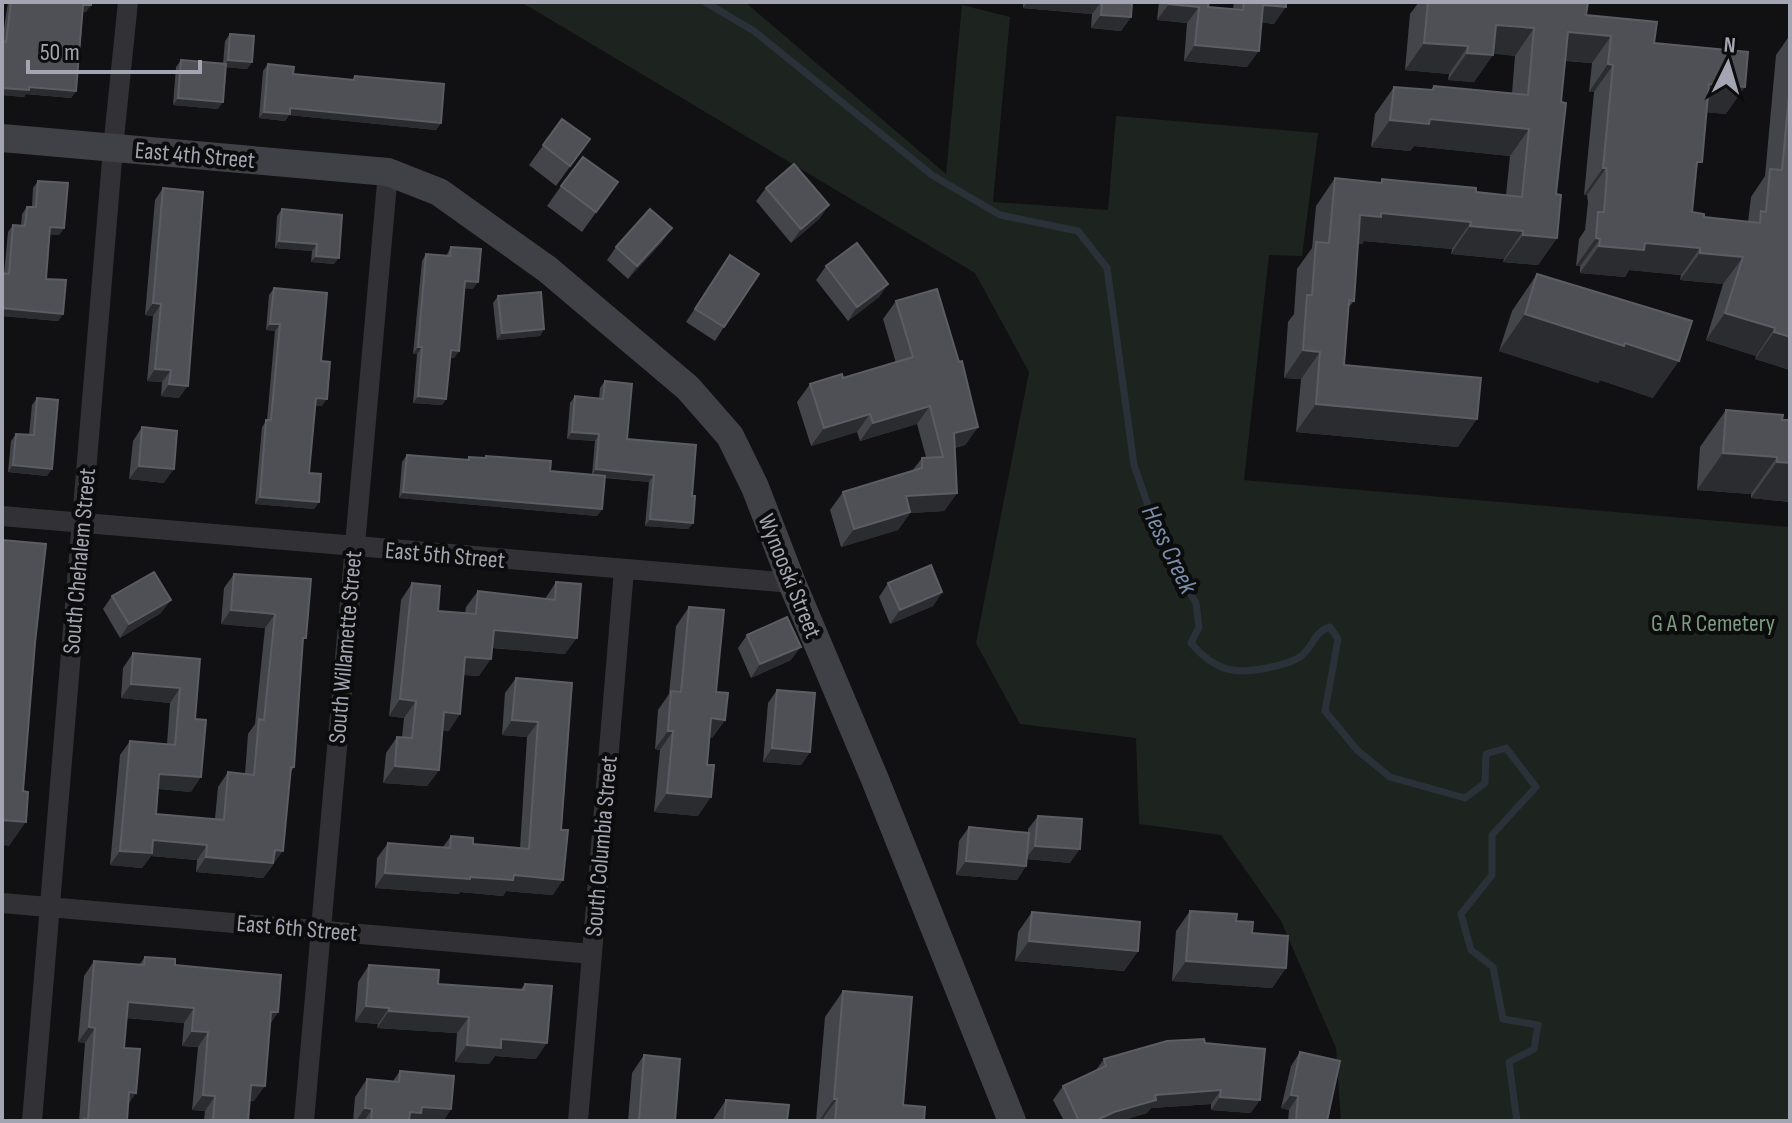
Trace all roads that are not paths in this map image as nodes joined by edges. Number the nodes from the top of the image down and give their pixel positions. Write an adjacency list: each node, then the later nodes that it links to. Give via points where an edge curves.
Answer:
1 (128, 2): 3 (street, South Chehalem Street)
2 (2, 138): 3 (main road, East 4th Street)
3 (113, 148): 4 (main road, East 4th Street); 6 (street, South Chehalem Street)
4 (388, 172): 7 (street, South Willamette Street); 9 (main road, Wynooski Street, via 439,192 499,233 688,388 730,436)
5 (2, 516): 6 (street, East 5th Street)
6 (83, 523): 7 (street, East 5th Street); 11 (street, South Chehalem Street)
7 (353, 547): 8 (street, East 5th Street); 12 (street, South Willamette Street)
8 (624, 570): 9 (street, East 5th Street); 13 (street, South Columbia Street)
9 (792, 583): 17 (main road, Wynooski Street)
10 (2, 903): 11 (street, East 6th Street)
11 (50, 907): 12 (street, East 6th Street); 14 (street, South Chehalem Street)
12 (320, 930): 13 (street, East 6th Street); 15 (street, South Willamette Street)
13 (592, 954): 16 (street, South Columbia Street)
14 (32, 1121)
15 (304, 1121)
16 (578, 1121)
17 (1012, 1121)

